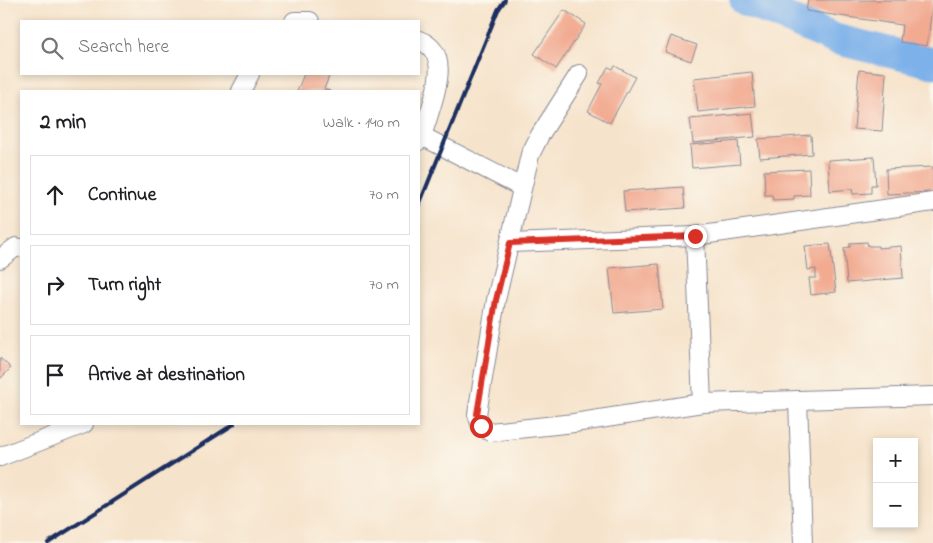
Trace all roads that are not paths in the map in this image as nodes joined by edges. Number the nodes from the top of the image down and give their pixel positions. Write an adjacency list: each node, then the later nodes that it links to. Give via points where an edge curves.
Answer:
1 (420, 40): 5 (street, via 434,52 440,70 439,83)
2 (579, 74): 6 (street, via 536,141)
3 (249, 75): 4 (street)
4 (242, 90)
5 (420, 138): 6 (street)
6 (521, 187): 9 (street)
7 (933, 202): 8 (street)
8 (695, 236): 9 (street); 14 (street)
9 (510, 243): 14 (street, via 496,300 477,414 481,426 490,432)
10 (20, 248): 11 (street, via 16,247)
11 (0, 259)
12 (933, 396): 13 (street)
13 (798, 400): 14 (street); 17 (street)
14 (702, 403)
15 (81, 425): 16 (street)
16 (0, 457)
17 (803, 543)

